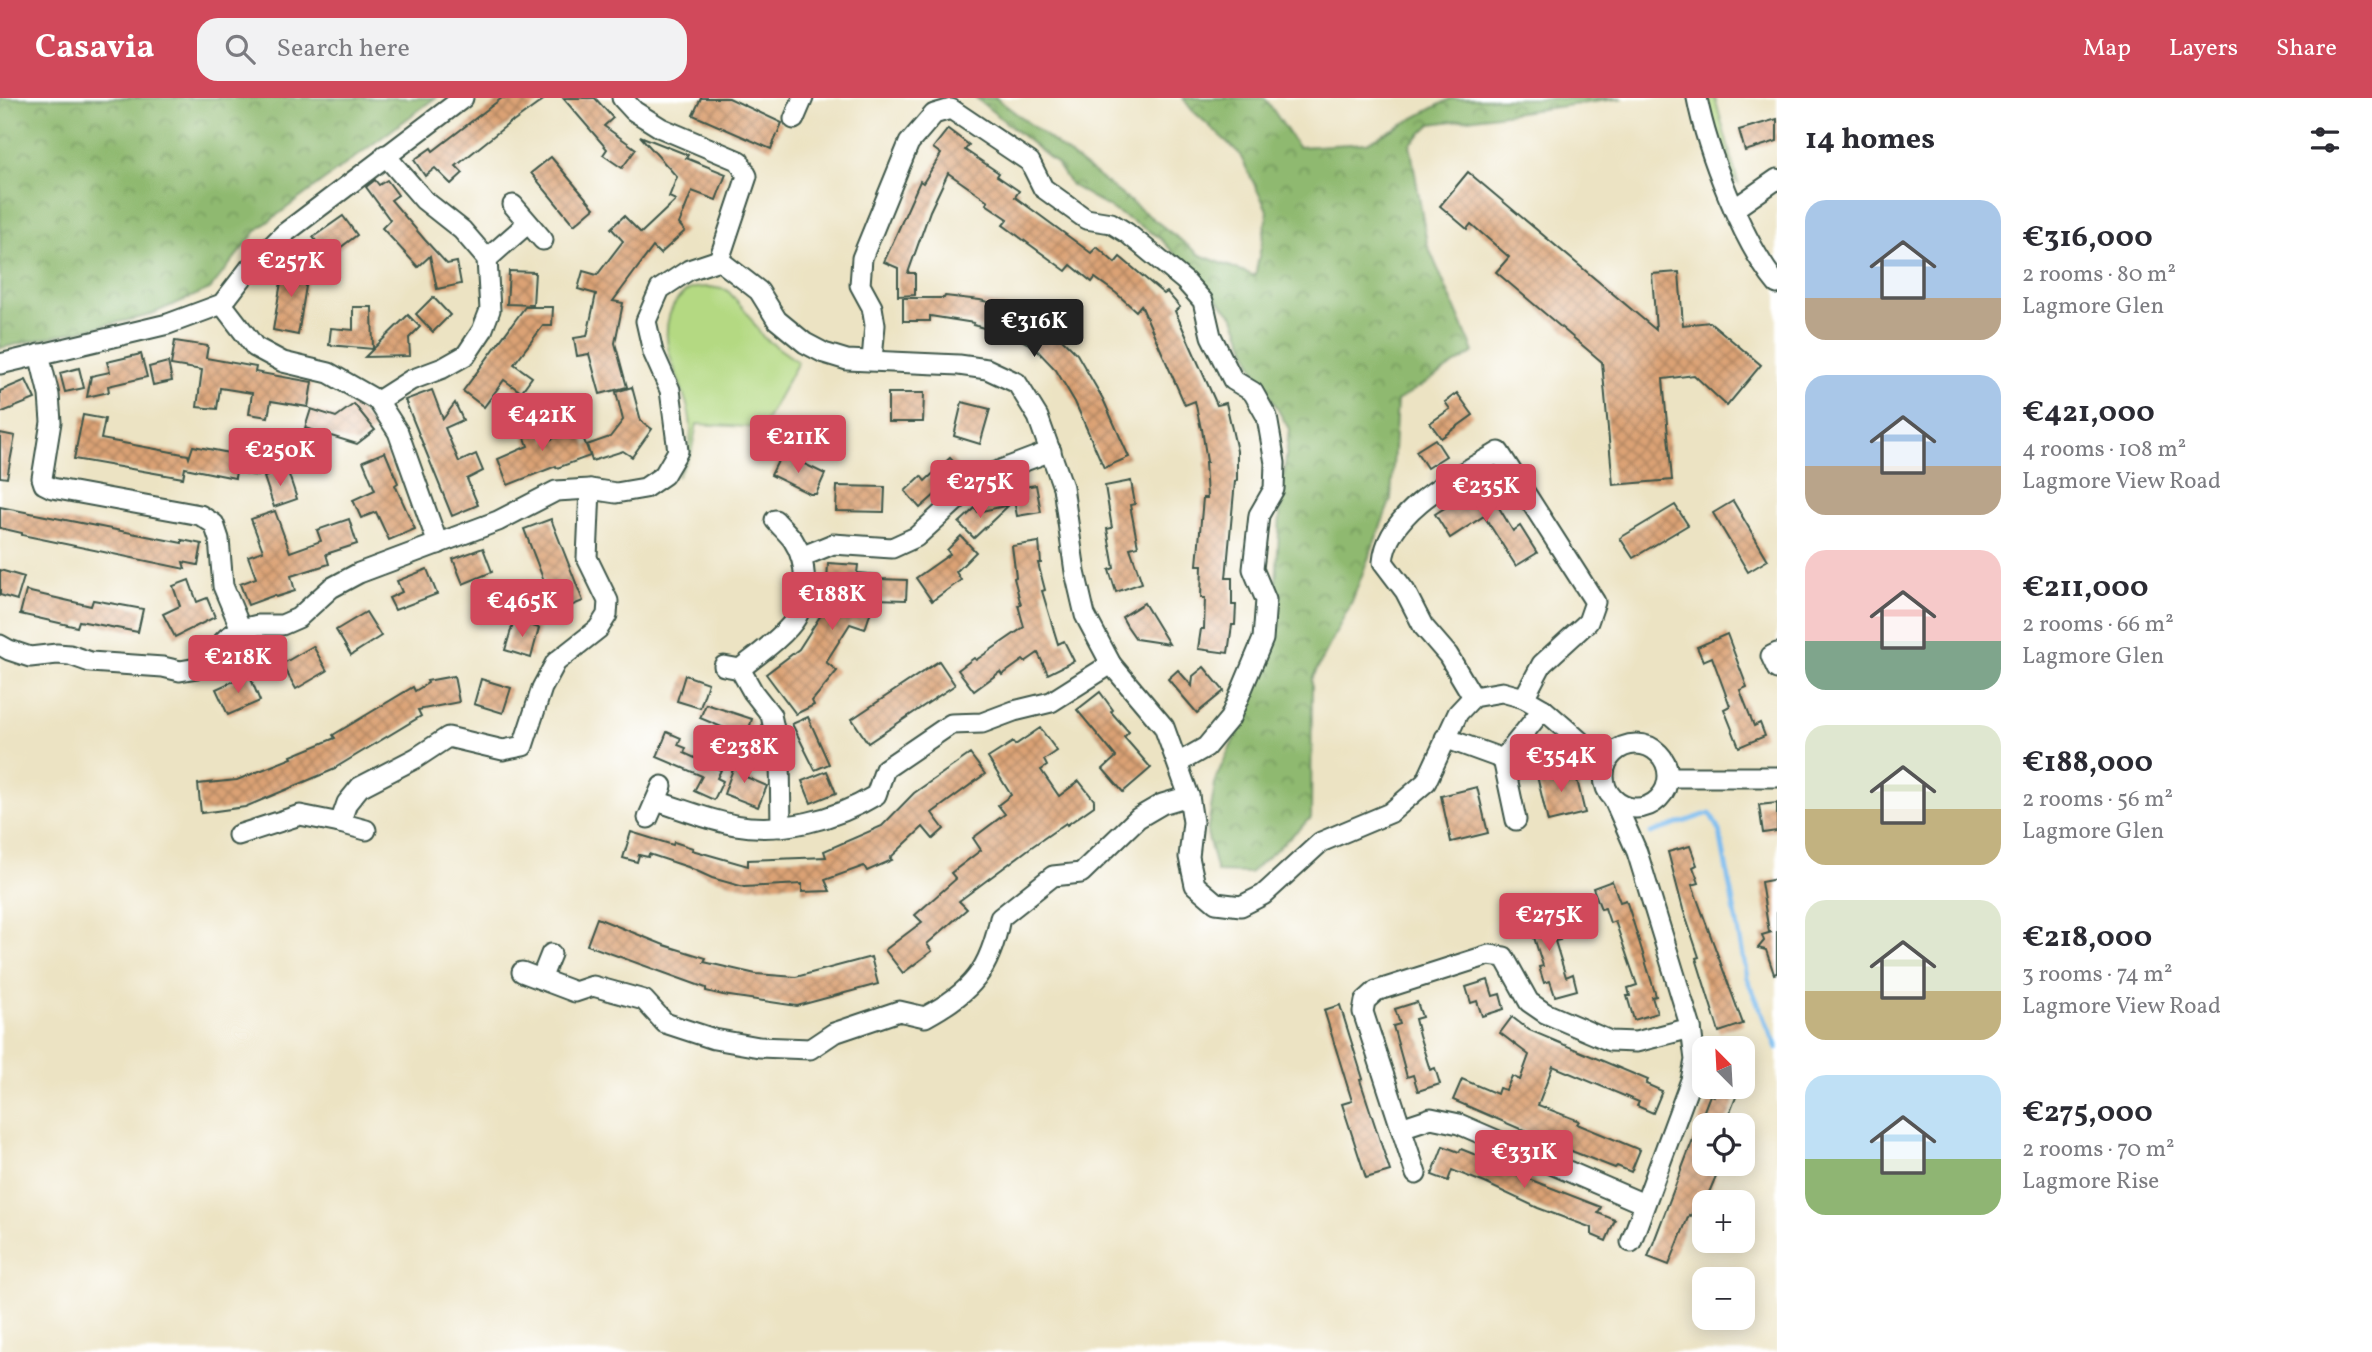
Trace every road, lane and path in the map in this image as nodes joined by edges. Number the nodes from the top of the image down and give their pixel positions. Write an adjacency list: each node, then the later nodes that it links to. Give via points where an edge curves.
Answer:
1 (463, 98): 6 (street)
2 (622, 98): 13 (street, via 661,128 738,161 747,176)
3 (803, 98): 5 (street)
4 (1697, 98): 9 (street)
5 (794, 119)
6 (385, 155): 12 (street, via 424,200); 15 (street, via 285,233)
7 (1777, 179): 9 (street)
8 (513, 205): 10 (street)
9 (1734, 209): 14 (street)
10 (528, 223): 11 (street); 12 (street)
11 (543, 240)
12 (487, 259): 19 (street, via 490,310 467,355 411,380)
13 (719, 260): 17 (street, via 759,291 777,320 805,343 847,360); 21 (street, via 689,270 660,289 646,321 653,352 670,390 678,450 664,475 645,488 616,493)
14 (1777, 284)
15 (222, 304): 16 (street, via 169,324); 19 (street, via 255,347 283,362 329,373)
16 (39, 354): 18 (street); 25 (street, via 51,422 44,484 200,515 214,524 223,586)
17 (872, 360): 20 (street, via 987,369 1017,383 1038,417); 35 (street, via 875,325 872,307 860,285 862,257 909,143 934,114 951,109 1030,162 1043,188 1086,219 1111,223 1127,233 1203,301 1211,336 1233,380 1252,392 1268,417 1274,489 1259,515 1253,569 1266,600 1263,639 1230,718 1206,747)
18 (0, 364)
19 (378, 401): 23 (street, via 398,432)
20 (1051, 451): 24 (street, via 982,477 916,537 892,548 833,544); 28 (street, via 1063,487 1086,615)
21 (590, 489): 23 (street, via 556,491 498,521); 44 (street, via 587,558 608,601 607,615 598,629 556,662 542,688 523,746 503,750 448,737 360,787 347,803)
22 (775, 520): 24 (street)
23 (438, 544): 25 (street, via 359,573 282,625)
24 (801, 557): 45 (street, via 805,590 796,619 771,643 732,668 771,715 780,757)
25 (241, 629): 26 (street, via 197,668 180,671 90,662 70,655 30,657)
26 (0, 645)
27 (1777, 653): 29 (street, via 1771,656)
28 (1111, 664): 35 (street, via 1164,727); 45 (street, via 1051,702 982,723 951,724 885,769 876,795 858,806)
29 (1777, 669)
30 (1474, 697): 31 (street, via 1502,692); 31 (street, via 1383,562 1384,549 1409,511 1440,486 1499,452 1595,602 1588,622 1542,664); 33 (street, via 1458,713)
31 (1524, 698): 32 (street)
32 (1544, 709): 34 (street); 36 (street)
33 (1445, 738): 34 (street); 39 (street, via 1426,782 1390,813 1321,842 1263,895 1241,905 1216,903 1195,885 1189,857 1193,822)
34 (1503, 760): 43 (street)
35 (1178, 763): 39 (street)
36 (1606, 764): 37 (street, via 1621,747 1643,744 1662,756); 40 (street, via 1604,783)
37 (1669, 777): 38 (street); 42 (street, via 1664,794)
38 (1777, 777)
39 (1189, 796): 51 (street, via 1138,818 1082,873 1053,876 1000,918 995,945 978,977 953,1002 925,1017 900,1011 834,1033 810,1049 759,1047 665,1023 644,1000 593,986 575,992)
40 (1614, 800): 42 (street); 48 (street)
41 (656, 802): 45 (street, via 735,825)
42 (1641, 809): 48 (street)
43 (1516, 820)
44 (340, 823): 46 (street); 47 (street, via 300,815)
45 (782, 827)
46 (366, 830)
47 (238, 835)
48 (1637, 852): 52 (street)
49 (551, 954): 51 (street)
50 (522, 972): 51 (street)
51 (541, 979)
52 (1691, 1028): 53 (street, via 1636,1042 1610,1041 1529,1002 1504,957 1489,955 1376,991 1365,1000 1363,1012); 55 (street, via 1695,1060 1691,1080)
53 (1401, 1128): 54 (street); 55 (street, via 1431,1118 1459,1124)
54 (1416, 1174)
55 (1644, 1204): 56 (street)
56 (1631, 1242)

